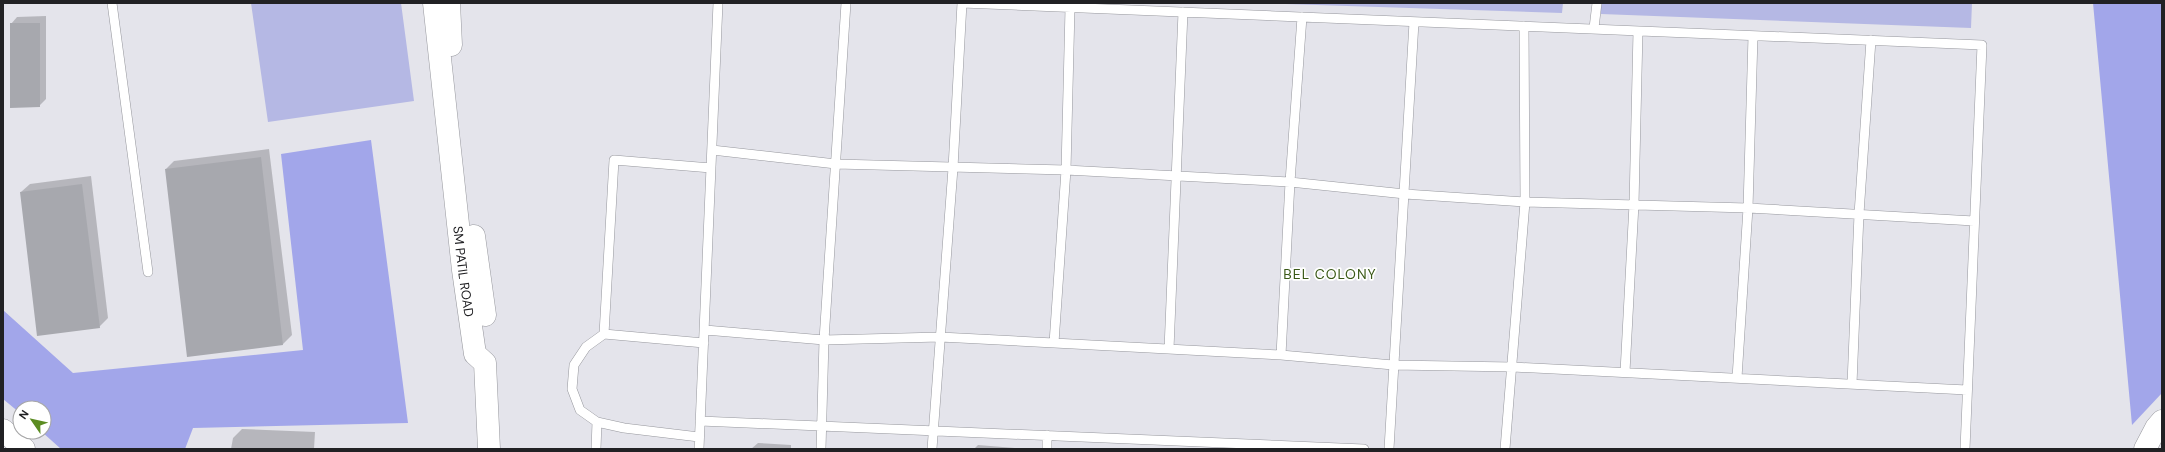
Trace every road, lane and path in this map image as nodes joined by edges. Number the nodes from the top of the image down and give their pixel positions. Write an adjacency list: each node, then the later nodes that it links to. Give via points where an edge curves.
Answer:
1 (112, 3): 29 (lane)
2 (434, 3): 38 (street, SM PATIL ROAD, via 463,270 475,354)
3 (449, 3): 38 (street, via 459,125 490,352)
4 (718, 3): 16 (lane)
5 (846, 3): 17 (lane)
6 (1597, 3): 12 (lane)
7 (1070, 8): 8 (lane); 19 (lane, via 962,3); 20 (lane)
8 (1183, 12): 9 (lane); 21 (lane)
9 (1302, 17): 10 (lane); 22 (lane)
10 (1414, 22): 11 (lane); 23 (lane)
11 (1524, 26): 12 (lane); 24 (lane)
12 (1594, 28): 13 (lane)
13 (1638, 31): 14 (lane); 25 (lane)
14 (1753, 36): 15 (lane); 26 (lane)
15 (1871, 40): 27 (lane); 28 (lane, via 1982,45)
16 (712, 150): 17 (lane); 18 (lane)
17 (836, 164): 19 (lane); 33 (lane)
18 (711, 168): 30 (lane); 31 (lane, via 614,160)
19 (953, 168): 20 (lane); 32 (lane)
20 (1066, 170): 21 (lane); 35 (lane)
21 (1177, 176): 22 (lane); 36 (lane)
22 (1290, 182): 23 (lane); 37 (lane)
23 (1405, 194): 24 (lane); 39 (lane)
24 (1524, 202): 25 (lane); 40 (lane)
25 (1634, 204): 26 (lane); 41 (lane)
26 (1748, 208): 27 (lane); 42 (lane)
27 (1859, 214): 28 (lane); 43 (lane)
28 (1974, 220): 44 (lane)
29 (148, 272)
30 (705, 330): 33 (lane); 34 (lane)
31 (604, 334): 34 (lane); 46 (lane, via 586,347 574,365 572,389 580,410)
32 (940, 337): 33 (lane); 35 (lane); 50 (lane)
33 (824, 340): 48 (lane)
34 (704, 343): 45 (lane)
35 (1054, 343): 36 (lane)
36 (1169, 349): 37 (lane)
37 (1280, 354): 39 (lane)
38 (485, 363): 56 (street)
39 (1393, 365): 40 (lane); 64 (lane)
40 (1513, 366): 41 (lane); 65 (lane)
41 (1625, 372): 42 (lane)
42 (1737, 378): 43 (lane)
43 (1852, 384): 44 (lane)
44 (1967, 390): 66 (lane)
45 (700, 421): 48 (lane); 52 (lane)
46 (597, 422): 52 (lane, via 624,428); 57 (lane)
47 (2162, 422): 67 (street)
48 (823, 426): 50 (lane); 59 (lane)
49 (3, 430): 55 (street)
50 (932, 430): 51 (lane); 60 (lane)
51 (1047, 435): 53 (lane); 61 (lane)
52 (699, 437): 58 (lane)
53 (1161, 439): 54 (lane); 62 (lane)
54 (1280, 447): 63 (lane)
55 (24, 449)
56 (489, 449)
57 (596, 449)
58 (699, 449)
59 (821, 449)
60 (932, 449)
61 (1047, 449)
62 (1161, 449)
63 (1364, 449)
64 (1388, 449)
65 (1505, 449)
66 (1965, 449)
67 (2145, 449)

